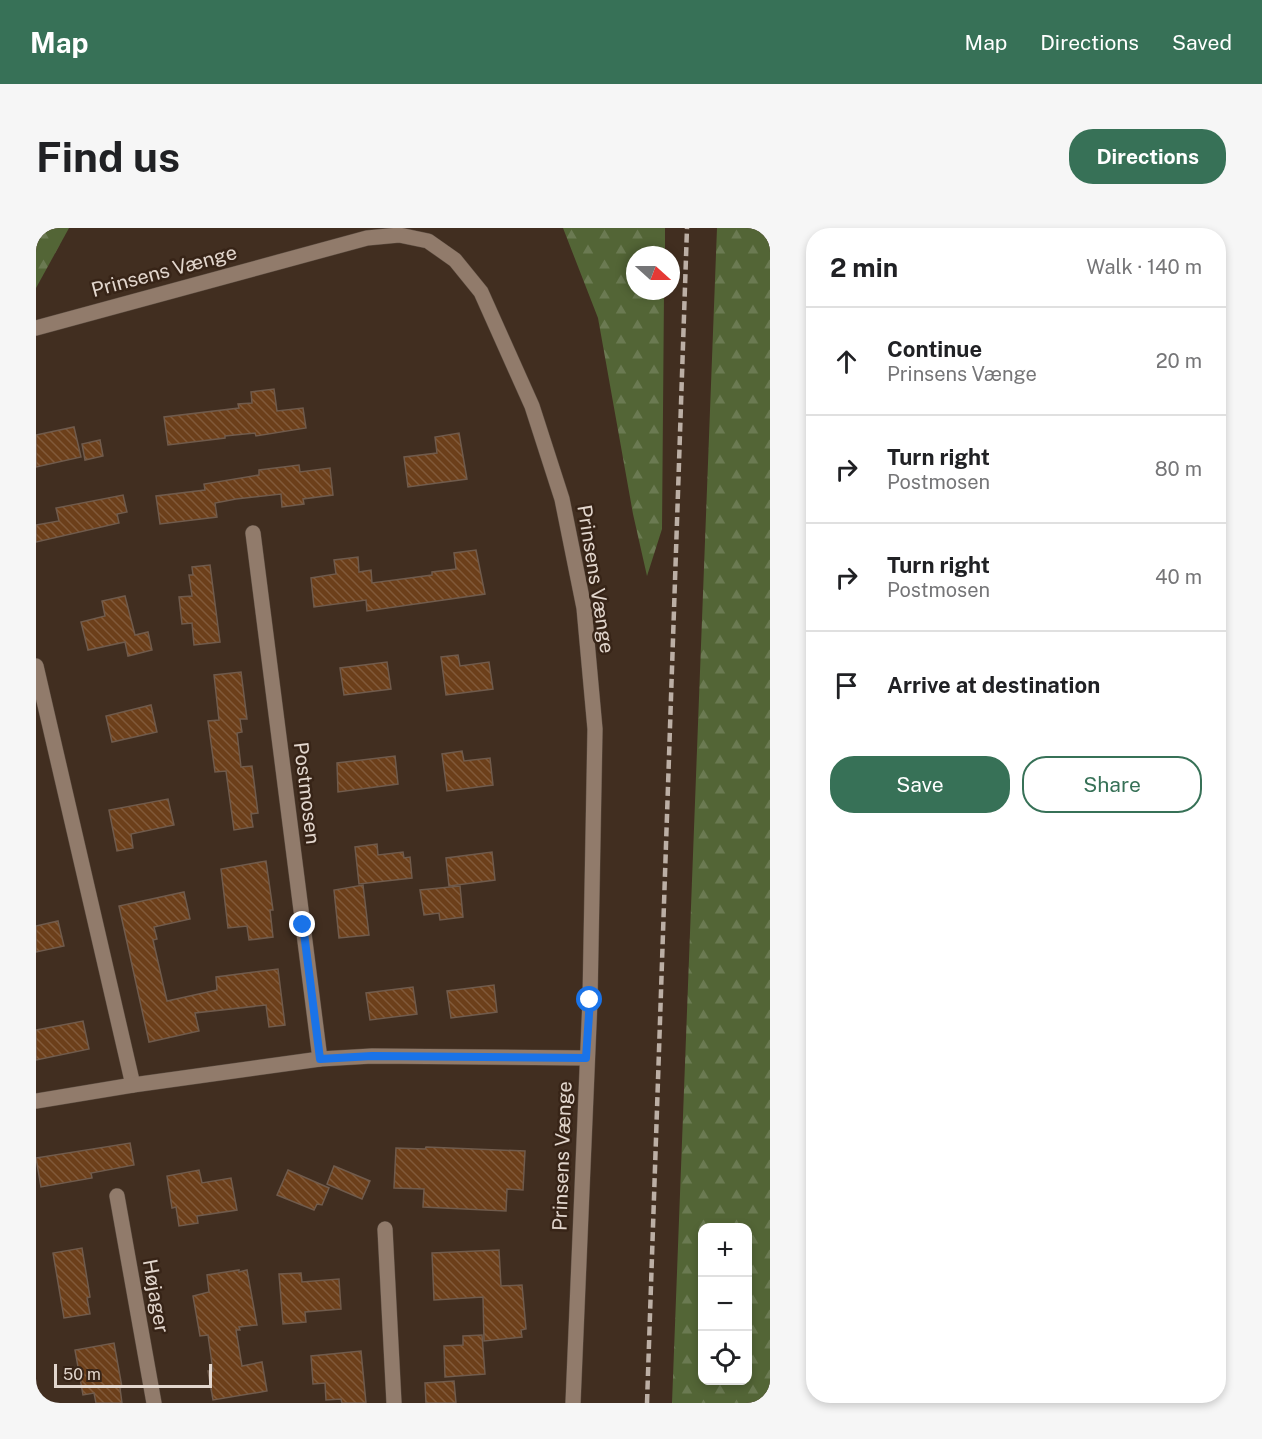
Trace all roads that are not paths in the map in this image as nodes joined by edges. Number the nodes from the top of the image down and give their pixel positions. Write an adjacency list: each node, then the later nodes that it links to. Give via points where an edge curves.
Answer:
1 (36, 328): 4 (street, Prinsens Vænge, via 367,238 399,235 428,241 456,260 481,292 532,406 559,488 584,608 595,729)
2 (253, 533): 5 (street, Postmosen)
3 (36, 666): 6 (street)
4 (586, 1058): 5 (street); 12 (street, Prinsens Vænge)
5 (320, 1059): 6 (street)
6 (133, 1085): 7 (street)
7 (36, 1101)
8 (117, 1196): 10 (street, Højager)
9 (385, 1229): 11 (street)
10 (154, 1403)
11 (394, 1403)
12 (573, 1403)

